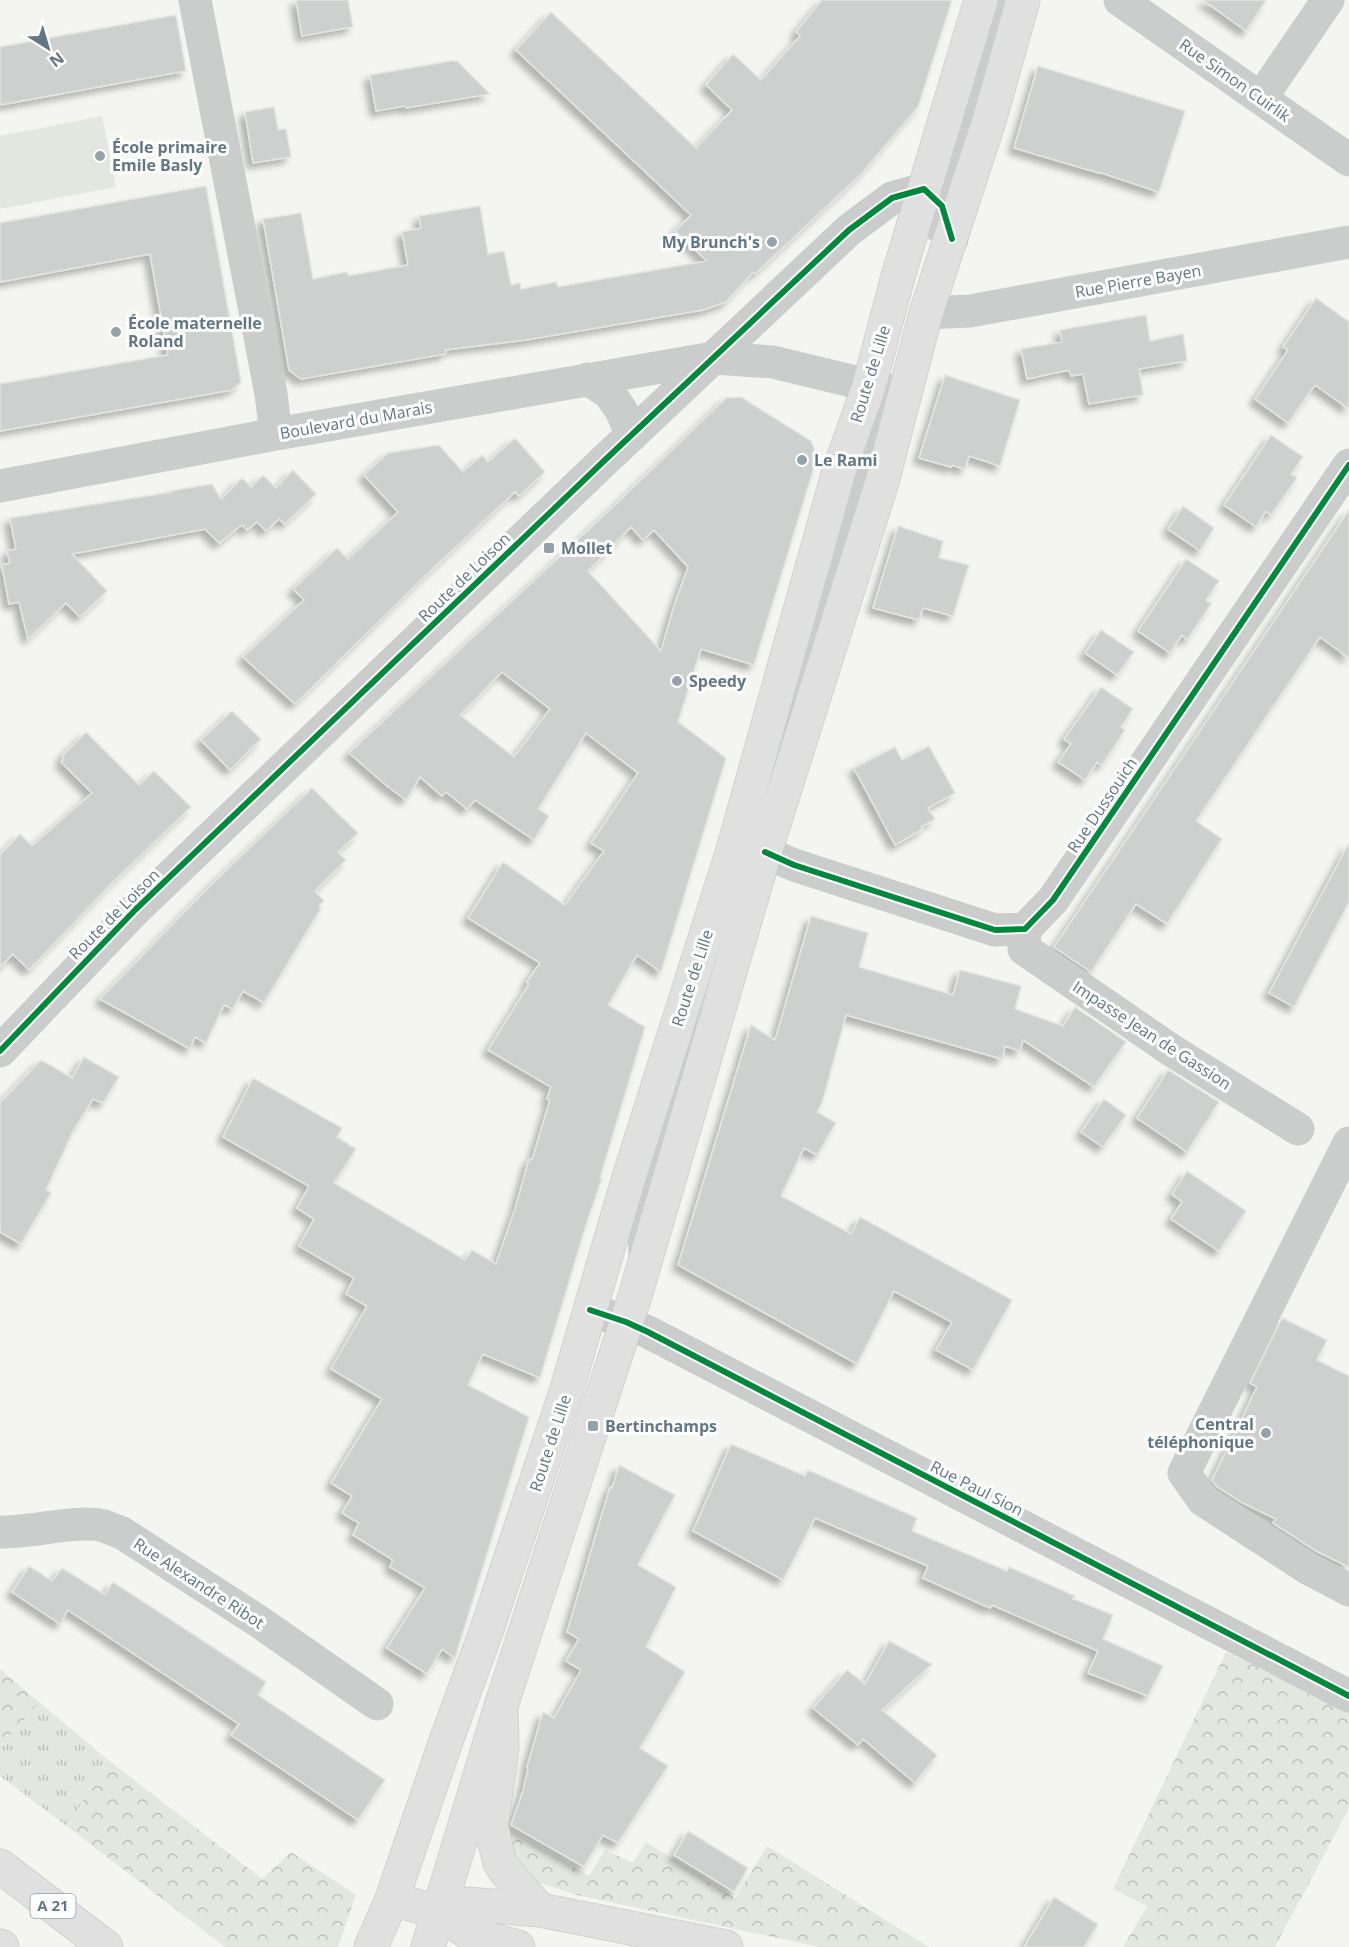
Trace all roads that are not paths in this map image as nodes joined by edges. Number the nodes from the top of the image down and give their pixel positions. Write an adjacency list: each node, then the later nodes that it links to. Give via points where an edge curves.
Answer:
1 (195, 0): 17 (street)
2 (981, 0): 9 (main road, Route de Lille)
3 (1002, 0): 9 (street, via 969,108)
4 (1023, 0): 10 (main road, Route de Lille)
5 (1120, 0): 7 (street, Rue Simon Cuirlik)
6 (1328, 0): 7 (street)
7 (1261, 98): 8 (street, Rue Simon Cuirlik)
8 (1349, 160)
9 (933, 198): 10 (street); 13 (street, Route de Loison, via 892,198 849,231); 15 (main road, Route de Lille, via 897,280)
10 (952, 239): 12 (main road, Route de Lille)
11 (1349, 242): 12 (street, Rue Pierre Bayen, via 970,311)
12 (926, 313): 16 (main road, Route de Lille)
13 (713, 358): 14 (street, Boulevard du Marais); 15 (street, via 773,362); 18 (street, Route de Loison)
14 (588, 379): 17 (street, Boulevard du Marais); 18 (street, via 609,393)
15 (869, 386): 16 (street); 27 (main road, Route de Lille, via 839,471 733,850)
16 (905, 394): 21 (main road, Route de Lille, via 878,495); 26 (street, via 855,499 642,1204)
17 (276, 434): 20 (street, Boulevard du Marais)
18 (632, 435): 23 (street, Route de Loison, via 135,910)
19 (1349, 465): 22 (street, Rue Dussouich, via 1053,900)
20 (0, 486)
21 (765, 852): 22 (street, via 994,930); 26 (main road, Route de Lille)
22 (1025, 929): 24 (street, Impasse Jean de Gassion, via 1024,950 1171,1050)
23 (0, 1051)
24 (1298, 1129)
25 (1349, 1143): 30 (street, via 1184,1473 1203,1500 1309,1569)
26 (645, 1263): 28 (main road, Route de Lille)
27 (590, 1310): 28 (street, Rue Paul Sion); 35 (main road, Route de Lille, via 530,1505)
28 (627, 1322): 31 (street, Rue Paul Sion); 33 (main road, Route de Lille)
29 (0, 1532): 32 (street, Rue Alexandre Ribot, via 80,1525 103,1526 122,1533)
30 (1349, 1590)
31 (1349, 1696)
32 (377, 1704)
33 (501, 1706): 36 (main road, via 502,1749 492,1827 500,1863); 37 (main road, Route de Lille)
34 (0, 1866): 38 (main road, A 21)
35 (392, 1899): 37 (main road); 39 (main road, Route de Lille)
36 (540, 1910): 37 (main road, via 468,1904); 42 (main road)
37 (438, 1912): 40 (main road, Route de Lille); 41 (main road, via 469,1933)
38 (106, 1947)
39 (371, 1947)
40 (428, 1947)
41 (518, 1947)
42 (726, 1947)

